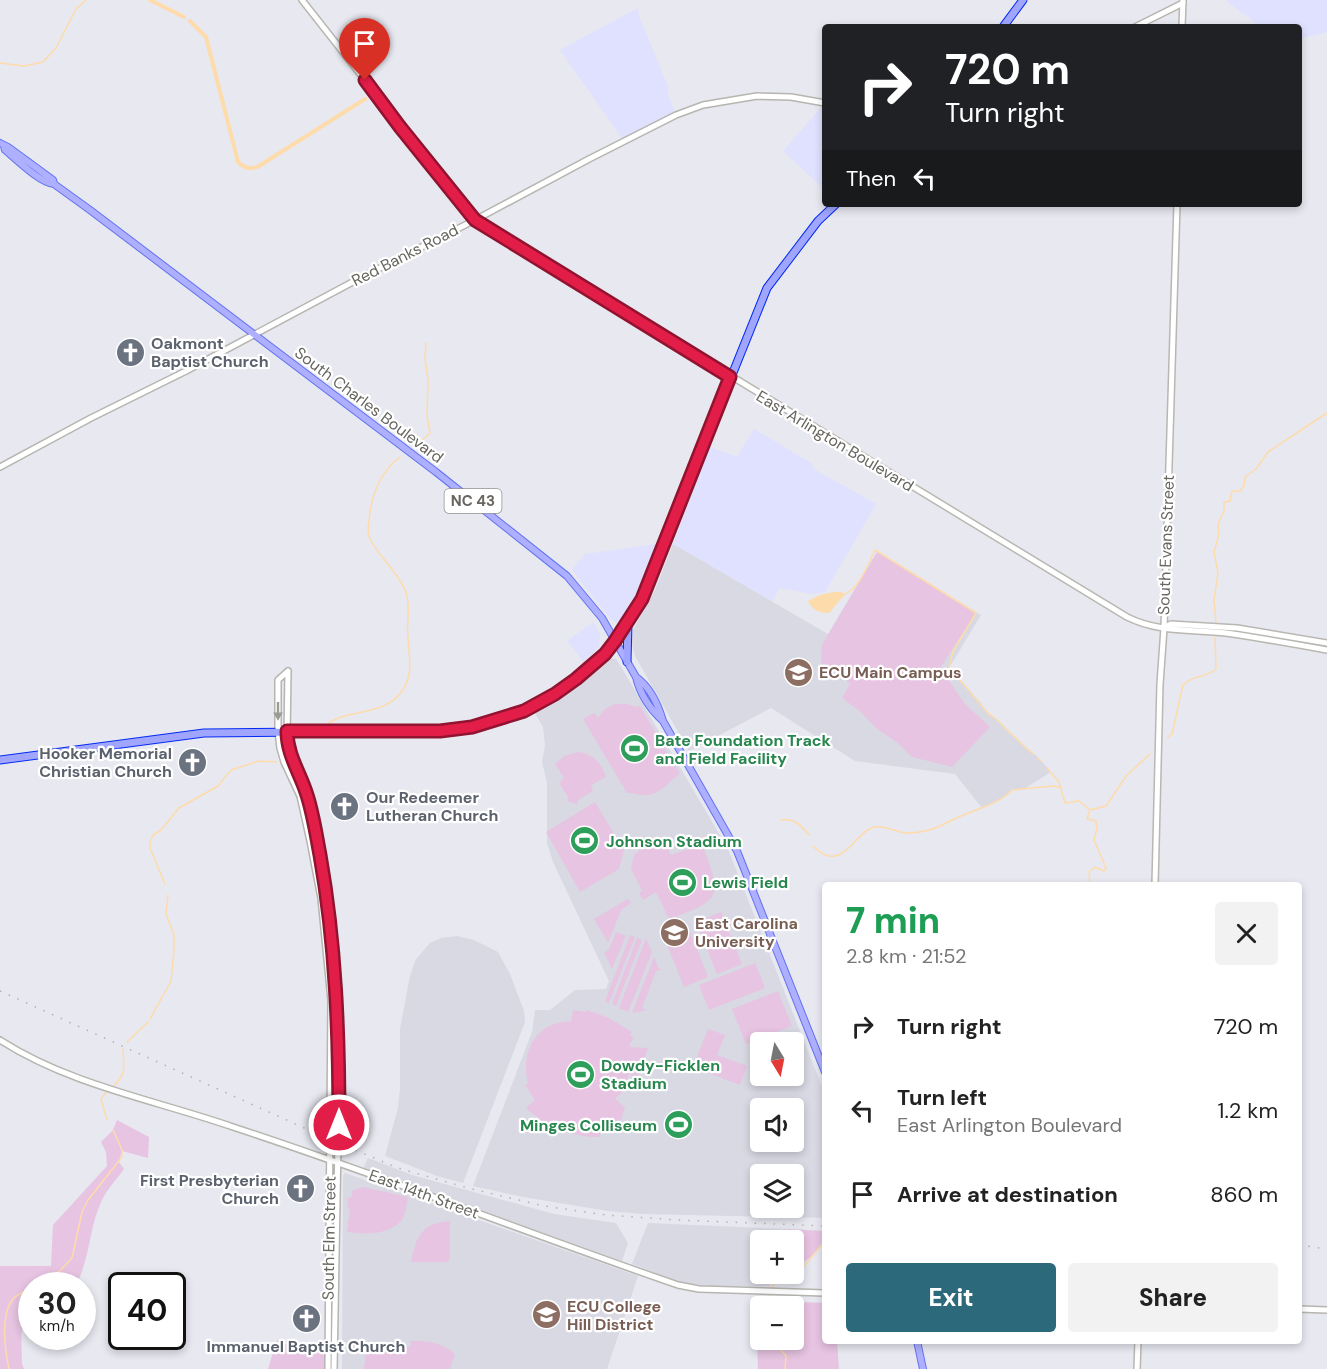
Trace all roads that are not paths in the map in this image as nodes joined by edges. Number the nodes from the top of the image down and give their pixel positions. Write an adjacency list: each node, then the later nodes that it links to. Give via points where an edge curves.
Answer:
1 (302, 0): 12 (street, East Arlington Boulevard)
2 (1023, 0): 4 (highway)
3 (1183, 2): 5 (street); 6 (street)
4 (1005, 24)
5 (1141, 24)
6 (1182, 24)
7 (822, 102): 12 (street, Red Banks Road, via 757,96 688,109)
8 (4, 147): 9 (main road, South Charles Boulevard / NC 43); 9 (main road, South Charles Boulevard / NC 43, via 35,174 48,183)
9 (52, 181): 13 (main road, South Charles Boulevard / NC 43)
10 (833, 207): 14 (highway, via 767,288)
11 (1177, 207): 17 (street, South Evans Street)
12 (475, 220): 13 (street, Red Banks Road); 14 (street, East Arlington Boulevard)
13 (253, 334): 15 (street, Red Banks Road); 19 (main road, South Charles Boulevard / NC 43, via 567,576 593,606)
14 (730, 377): 16 (highway, via 647,587); 17 (street, East Arlington Boulevard, via 1122,615)
15 (0, 467)
16 (628, 622): 19 (highway); 22 (highway)
17 (1164, 628): 18 (street, East Arlington Boulevard, via 1171,624 1215,626); 26 (street, South Evans Street)
18 (1266, 636): 20 (street); 21 (street)
19 (615, 641): 22 (main road, South Charles Boulevard); 24 (highway, via 589,669 555,694 524,711 483,725 440,731)
20 (1327, 643)
21 (1327, 650)
22 (627, 662): 28 (main road, South Charles Boulevard, via 638,687 663,721 737,851)
23 (278, 731): 24 (highway); 24 (street, South Elm Street, one-way to 23, via 288,671 278,681); 25 (highway, via 204,733); 29 (street, South Elm Street, via 284,762 304,811 321,898 332,1024)
24 (287, 731): 30 (street, South Elm Street, via 290,754 311,810 332,930 339,1024)
25 (0, 760)
26 (1155, 882)
27 (0, 1040): 29 (street, East 14th Street, via 60,1072)
28 (822, 1064)
29 (330, 1161): 30 (street, East 14th Street); 31 (street, South Elm Street)
30 (338, 1164): 32 (street, South Elm Street); 34 (street, East 14th Street, via 678,1285)
31 (330, 1209): 32 (street); 33 (street, South Elm Street)
32 (337, 1209): 33 (street, South Elm Street)
33 (333, 1254): 37 (street, South Elm Street)
34 (822, 1293)
35 (1302, 1309): 36 (street)
36 (1327, 1310)
37 (332, 1313): 40 (street, South Elm Street); 41 (street, South Elm Street)
38 (918, 1344): 42 (main road)
39 (1138, 1344): 43 (street)
40 (328, 1369)
41 (334, 1369)
42 (922, 1369)
43 (1137, 1369)

